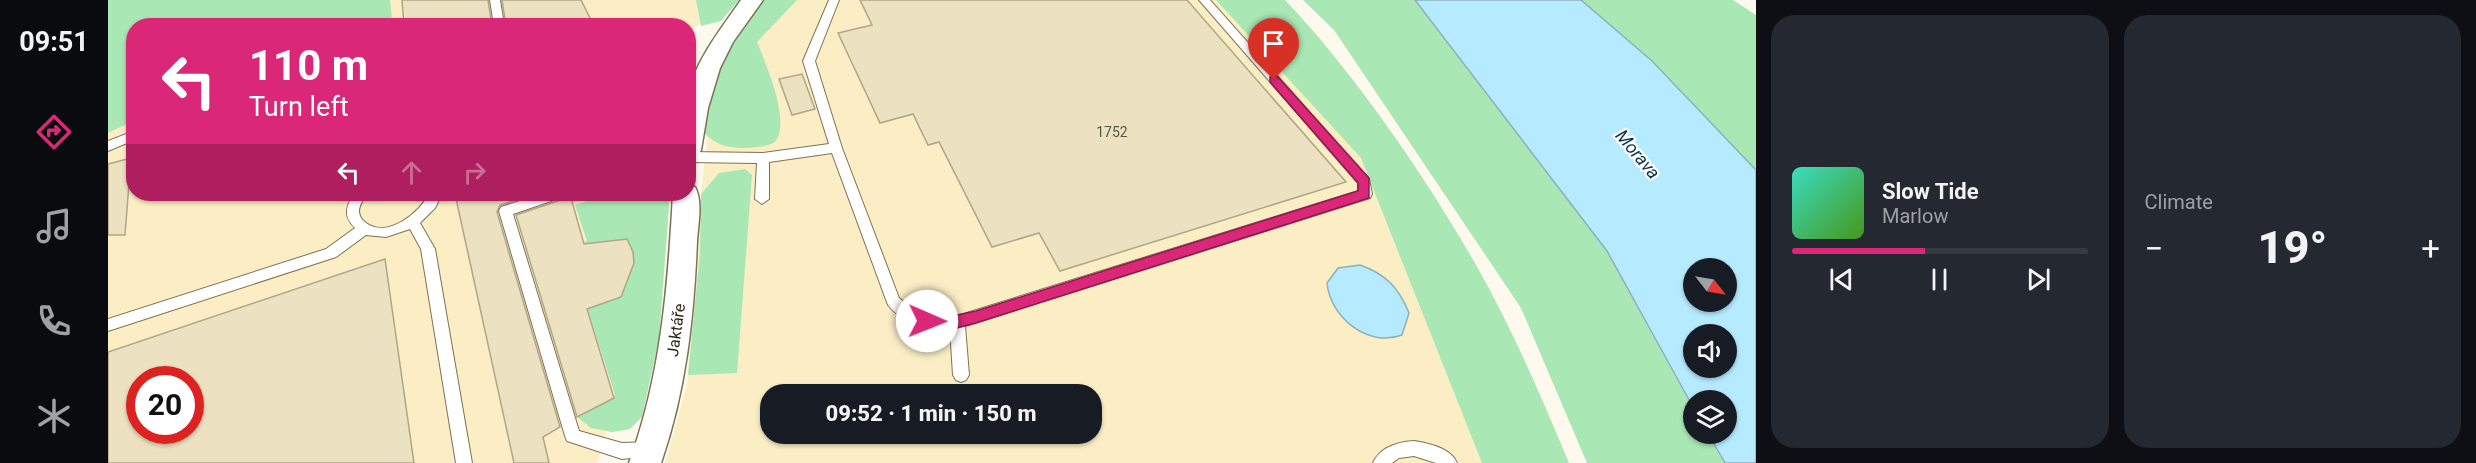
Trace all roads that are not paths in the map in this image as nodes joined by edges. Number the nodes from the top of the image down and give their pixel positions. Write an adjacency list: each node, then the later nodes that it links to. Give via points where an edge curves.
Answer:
1 (495, 0): 5 (lane)
2 (752, 0): 6 (street, via 721,42)
3 (834, 0): 9 (lane, via 809,61)
4 (1204, 0): 19 (lane, via 1364,182 1365,194)
5 (498, 18)
6 (696, 103)
7 (126, 138): 8 (lane)
8 (108, 146)
9 (836, 148): 11 (lane); 19 (lane, via 898,309 927,321)
10 (696, 157): 11 (lane)
11 (763, 158): 12 (lane)
12 (762, 200)
13 (356, 201): 18 (lane, via 353,219)
14 (433, 201): 17 (lane)
15 (536, 201): 22 (lane, via 506,212 573,436)
16 (686, 201): 22 (street, Jaktáře, via 674,351)
17 (413, 222): 18 (lane, via 384,232); 23 (lane, via 428,249)
18 (364, 229): 20 (lane, via 331,253)
19 (957, 322): 21 (lane)
20 (108, 325)
21 (961, 375)
22 (648, 456)
23 (464, 463)
24 (1381, 463): 25 (lane, via 1390,453 1405,448 1427,451)
25 (1449, 463)

